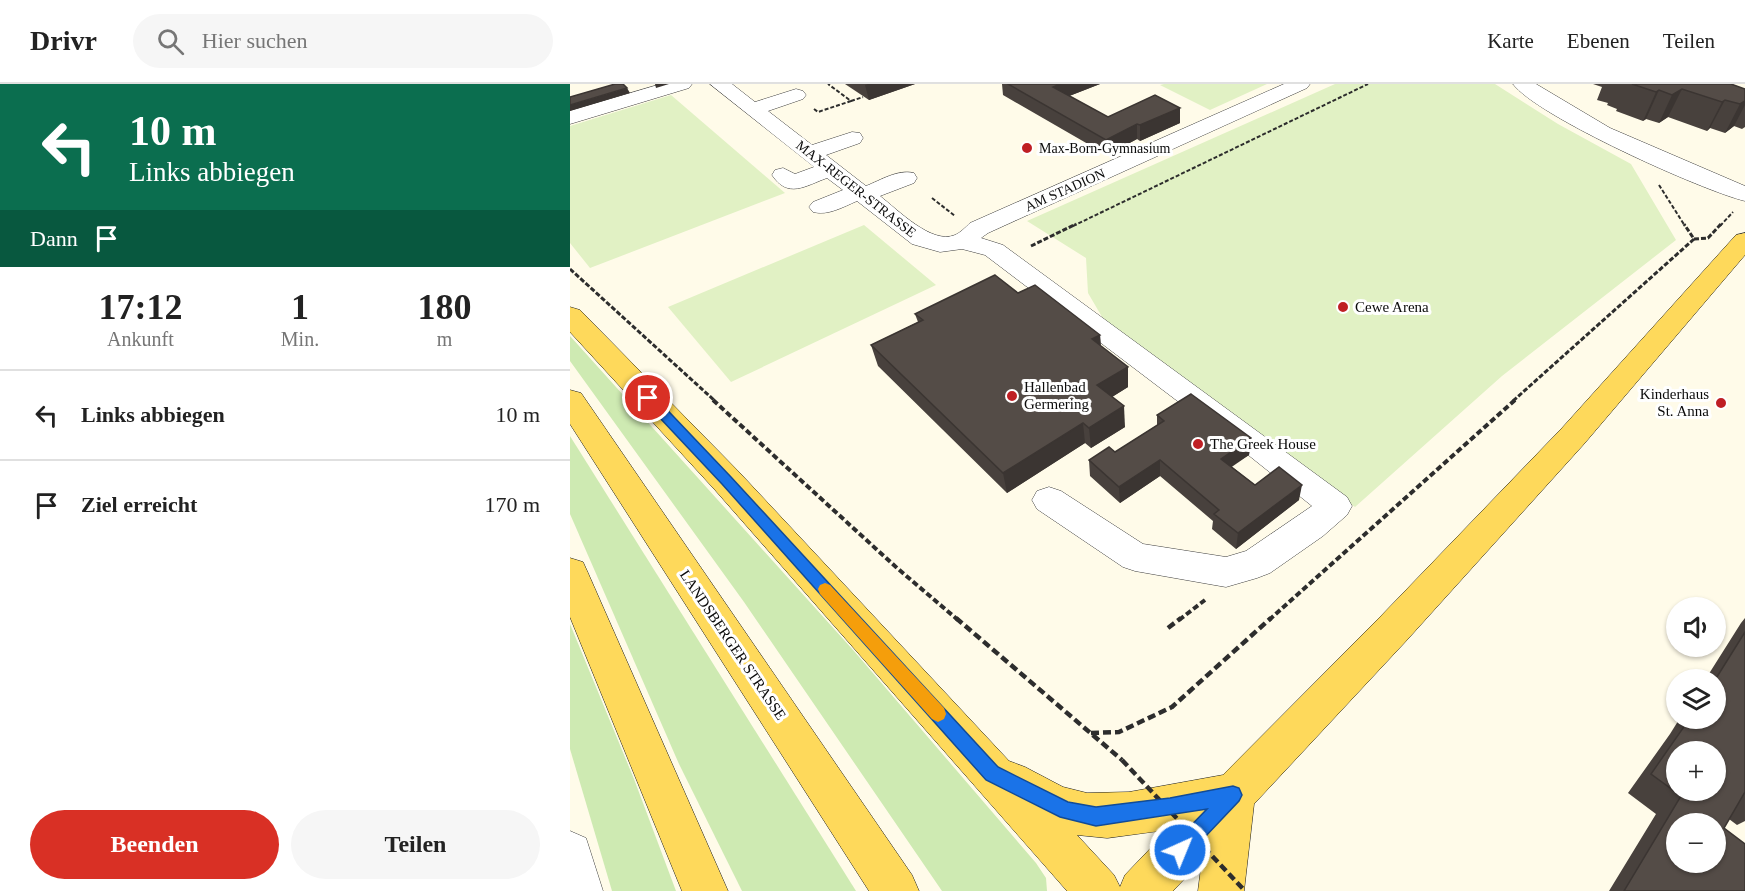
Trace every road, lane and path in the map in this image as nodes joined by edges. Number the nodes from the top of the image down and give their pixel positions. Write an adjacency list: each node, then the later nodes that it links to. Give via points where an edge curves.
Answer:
1 (720, 84): 6 (street); 10 (street, MAX-REGER-STRASSE)
2 (828, 84): 9 (path)
3 (1300, 84): 25 (street, AM STADION, via 979,228)
4 (1368, 84): 26 (path)
5 (1523, 84): 14 (street)
6 (687, 91): 13 (street)
7 (796, 95): 10 (street)
8 (863, 97): 9 (path)
9 (851, 101): 12 (path)
10 (753, 109): 16 (street, MAX-REGER-STRASSE)
11 (1601, 110): 14 (street)
12 (818, 112)
13 (570, 118)
14 (1581, 120): 17 (street)
15 (852, 138): 16 (street)
16 (810, 153): 18 (street, MAX-REGER-STRASSE)
17 (1645, 153): 23 (street); 24 (path, via 1637,159 1644,162)
18 (830, 169): 20 (street); 21 (street, MAX-REGER-STRASSE)
19 (906, 178): 21 (street)
20 (792, 183)
21 (861, 194): 22 (street); 25 (street, MAX-REGER-STRASSE, via 921,239 940,245)
22 (821, 207)
23 (1743, 213): 24 (path, via 1708,238); 34 (main road, via 1573,436)
24 (1694, 239): 32 (path, via 1172,707 1119,732)
25 (963, 241): 26 (street, MAX-REGER-STRASSE, via 994,250)
26 (1006, 258): 30 (street, MAX-REGER-STRASSE, via 1335,506 1257,563 1226,572 1135,557)
27 (570, 269): 32 (path, via 897,568)
28 (570, 316): 33 (main road)
29 (570, 400): 38 (main road, LANDSBERGER STRASSE)
30 (1049, 500)
31 (570, 573): 37 (main road)
32 (1091, 733): 42 (path, bridge, via 1122,760)
33 (992, 774): 34 (main road, via 1066,811 1096,817); 39 (main road)
34 (1233, 795): 40 (main road); 41 (main road)
35 (570, 854): 36 (street)
36 (580, 891)
37 (705, 891)
38 (896, 891)
39 (1098, 891)
40 (1141, 891)
41 (1221, 891)
42 (1245, 891)

